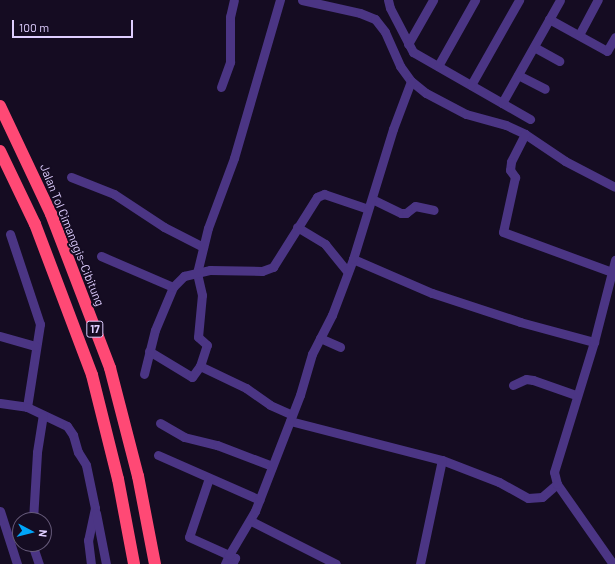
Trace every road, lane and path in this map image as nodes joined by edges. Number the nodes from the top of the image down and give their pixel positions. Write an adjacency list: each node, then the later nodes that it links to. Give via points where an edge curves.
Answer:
1 (234, 0): 20 (street, via 230,17 230,62)
2 (280, 0): 34 (street, via 234,158)
3 (302, 0): 18 (street, via 360,13 375,19)
4 (433, 0): 13 (street)
5 (475, 0): 16 (street)
6 (519, 0): 19 (street)
7 (560, 0): 10 (street)
8 (598, 0): 11 (street)
9 (391, 3): 13 (street)
10 (549, 19): 11 (street); 14 (street)
11 (579, 35): 12 (street, via 607,51)
12 (615, 37)
13 (408, 44): 16 (street, via 413,52)
14 (534, 47): 15 (street); 17 (street)
15 (559, 61)
16 (438, 66): 19 (street)
17 (518, 74): 21 (street); 22 (street)
18 (411, 81): 25 (street, via 438,100 459,110); 29 (street, via 393,129)
19 (471, 85): 22 (street)
20 (220, 87)
21 (545, 89)
22 (502, 103): 24 (street)
23 (0, 106): 74 (highway, Jalan Tol Cimanggis–Cibitung / 17, via 51,214 110,368 138,476)
24 (530, 119)
25 (525, 134): 28 (street, via 565,161); 39 (street, via 510,162 510,170 515,177 503,232)
26 (0, 151): 73 (highway, 17, via 35,224 92,374 118,479)
27 (71, 177): 34 (street, via 114,194 164,227)
28 (615, 187)
29 (372, 199): 30 (street); 31 (street, via 401,213 406,213 414,206)
30 (368, 209): 32 (street, via 324,194 312,202); 36 (street)
31 (434, 210)
32 (297, 228): 38 (street, via 325,244); 40 (street, via 272,267 262,271 210,270)
33 (10, 234): 45 (street, via 40,324)
34 (203, 247): 40 (street)
35 (101, 256): 41 (street)
36 (354, 259): 38 (street); 44 (street, via 425,291 520,322)
37 (615, 260): 39 (street)
38 (348, 272): 43 (street)
39 (612, 272): 44 (street)
40 (197, 273): 41 (street, via 184,276); 48 (street, via 202,295 198,337 207,345)
41 (173, 287): 47 (street, via 155,330)
42 (0, 336): 45 (street)
43 (320, 338): 46 (street); 55 (street)
44 (594, 342): 51 (street)
45 (36, 346): 53 (street)
46 (340, 347)
47 (150, 352): 48 (street, via 192,377); 49 (street)
48 (200, 366): 55 (street, via 246,388)
49 (144, 374)
50 (513, 385): 51 (street, via 526,379 533,380)
51 (576, 395): 61 (street, via 555,468)
52 (0, 402): 53 (street)
53 (27, 407): 54 (street)
54 (42, 415): 63 (street, via 67,426 73,435 78,452 86,465); 65 (street)
55 (291, 418): 58 (street); 59 (street)
56 (160, 423): 59 (street, via 184,437 217,445)
57 (158, 455): 60 (street)
58 (442, 460): 61 (street, via 499,482 528,498 542,497); 77 (street)
59 (272, 466): 62 (street)
60 (209, 478): 62 (street); 68 (street, via 189,537)
61 (557, 484): 78 (street)
62 (260, 500): 66 (street)
63 (95, 508): 71 (street, via 88,540); 72 (street)
64 (0, 511): 69 (street)
65 (33, 512)
66 (251, 521): 68 (street); 76 (street)
67 (35, 552): 70 (street)
68 (230, 559): 75 (street)
69 (17, 564)
70 (39, 564)
71 (91, 564)
72 (106, 564)
73 (134, 564)
74 (155, 564)
75 (225, 564)
76 (336, 564)
77 (420, 564)
78 (613, 564)

